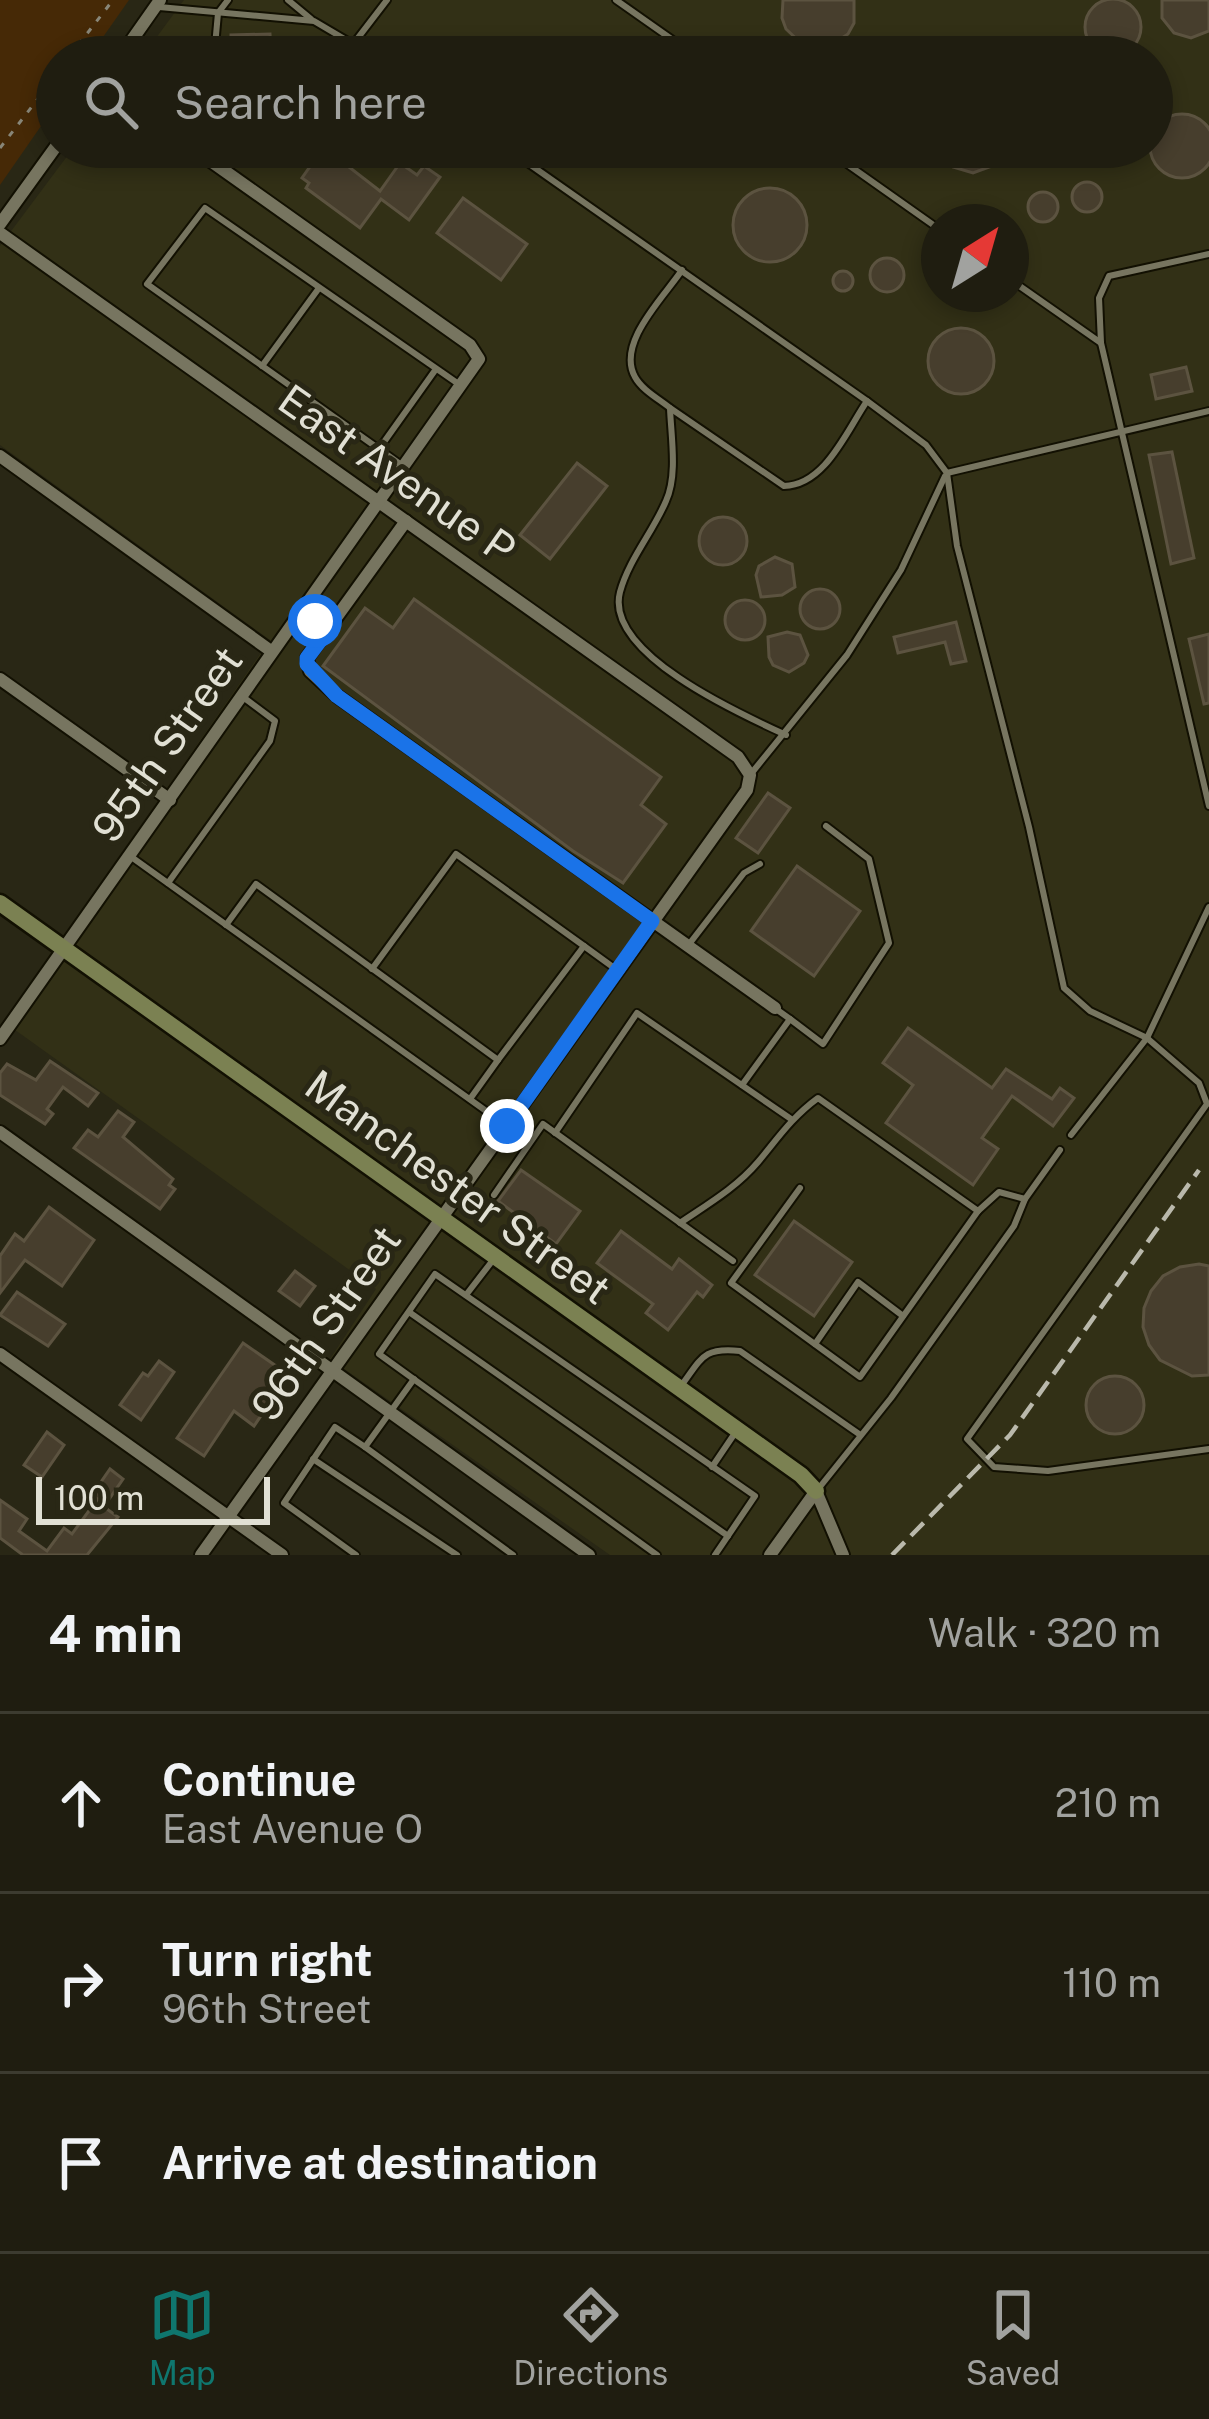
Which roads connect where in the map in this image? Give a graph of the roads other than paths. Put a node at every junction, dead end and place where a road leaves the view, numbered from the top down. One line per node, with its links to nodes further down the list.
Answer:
1 (228, 0): 6 (lane)
2 (288, 0): 7 (lane)
3 (387, 0): 11 (lane)
4 (616, 0): 12 (lane)
5 (158, 3): 6 (lane); 8 (street)
6 (218, 13): 7 (lane); 9 (lane)
7 (314, 21): 10 (lane)
8 (135, 36)
9 (216, 36)
10 (341, 36)
11 (359, 36)
12 (667, 36)
13 (40, 168): 18 (street)
14 (224, 168): 27 (street, 95th Street)
15 (535, 168): 21 (lane)
16 (853, 168): 17 (lane)
17 (921, 216)
18 (0, 224)
19 (0, 233): 36 (street, East Avenue P)
20 (1209, 254): 24 (lane)
21 (682, 270): 28 (lane); 29 (lane)
22 (319, 288): 25 (lane); 25 (lane); 26 (lane)
23 (1029, 293): 24 (lane)
24 (1101, 344): 31 (lane)
25 (262, 366): 32 (lane)
26 (436, 369): 27 (lane); 32 (lane)
27 (463, 387): 34 (street, 95th Street)
28 (867, 400): 29 (lane); 35 (lane)
29 (670, 408): 43 (lane)
30 (1209, 411): 31 (lane)
31 (1119, 432): 35 (lane); 46 (lane)
32 (379, 449): 34 (lane)
33 (0, 457): 40 (street)
34 (406, 468): 36 (street, 95th Street)
35 (947, 472): 43 (lane); 62 (lane)
36 (381, 503): 37 (street, East Avenue P); 38 (street, 95th Street)
37 (406, 520): 39 (street); 44 (street, East Avenue P)
38 (302, 611): 39 (street); 40 (street, 95th Street)
39 (328, 630): 53 (street)
40 (271, 651): 42 (street, 95th Street)
41 (0, 679): 45 (street)
42 (241, 695): 45 (street, 95th Street); 50 (lane)
43 (786, 735): 44 (lane)
44 (750, 775): 53 (street, 96th Street)
45 (170, 800): 48 (street, 95th Street)
46 (1209, 806)
47 (826, 826): 61 (lane)
48 (130, 856): 50 (lane); 57 (street, 95th Street)
49 (760, 864): 56 (lane)
50 (168, 883): 54 (lane)
51 (0, 903): 57 (street, Manchester Street)
52 (1209, 907): 62 (lane)
53 (652, 921): 56 (street); 59 (street, 96th Street)
54 (226, 925): 58 (lane); 66 (lane)
55 (584, 946): 58 (lane); 59 (lane); 64 (lane)
56 (688, 946): 60 (street)
57 (65, 948): 63 (street, 95th Street); 77 (street, Manchester Street)
58 (372, 969): 64 (lane)
59 (617, 970): 68 (street, 96th Street)
60 (775, 1008): 61 (lane)
61 (790, 1019): 65 (lane)
62 (1147, 1038): 71 (lane); 93 (lane)
63 (0, 1039)
64 (498, 1060): 66 (lane)
65 (742, 1085): 67 (lane); 70 (lane)
66 (470, 1099): 68 (lane)
67 (791, 1119): 76 (lane); 78 (lane)
68 (507, 1126): 77 (street, 96th Street)
69 (0, 1132): 86 (street)
70 (555, 1132): 74 (lane); 78 (lane)
71 (1071, 1135)
72 (1060, 1150): 75 (lane)
73 (800, 1188): 84 (lane)
74 (494, 1196)
75 (1025, 1198): 76 (lane); 91 (lane)
76 (978, 1211): 83 (lane)
77 (441, 1219): 79 (street, Manchester Street); 86 (street, 96th Street)
78 (680, 1223): 80 (lane)
79 (495, 1258): 81 (lane); 88 (street, Manchester Street)
80 (733, 1261)
81 (466, 1295): 82 (lane); 95 (lane)
82 (409, 1312): 87 (lane); 98 (lane)
83 (903, 1316): 84 (lane); 84 (lane)
84 (815, 1344)
85 (0, 1354): 97 (street)
86 (333, 1370): 89 (street); 97 (street, 96th Street)
87 (413, 1379): 89 (lane); 105 (lane)
88 (679, 1389): 90 (street, Manchester Street); 91 (lane)
89 (390, 1412): 92 (lane); 104 (street)
90 (737, 1430): 95 (lane); 96 (street, Manchester Street)
91 (859, 1433): 96 (lane)
92 (365, 1448): 94 (lane); 103 (lane)
93 (1209, 1449)
94 (313, 1460): 101 (lane); 102 (lane)
95 (712, 1467): 98 (lane)
96 (816, 1491): 107 (street); 108 (street, Manchester Street)
97 (229, 1516): 99 (street, 96th Street); 100 (street)
98 (728, 1536): 106 (lane)
99 (202, 1555)
100 (282, 1555)
101 (356, 1555)
102 (457, 1555)
103 (513, 1555)
104 (589, 1555)
105 (657, 1555)
106 (715, 1555)
107 (770, 1555)
108 (843, 1555)

